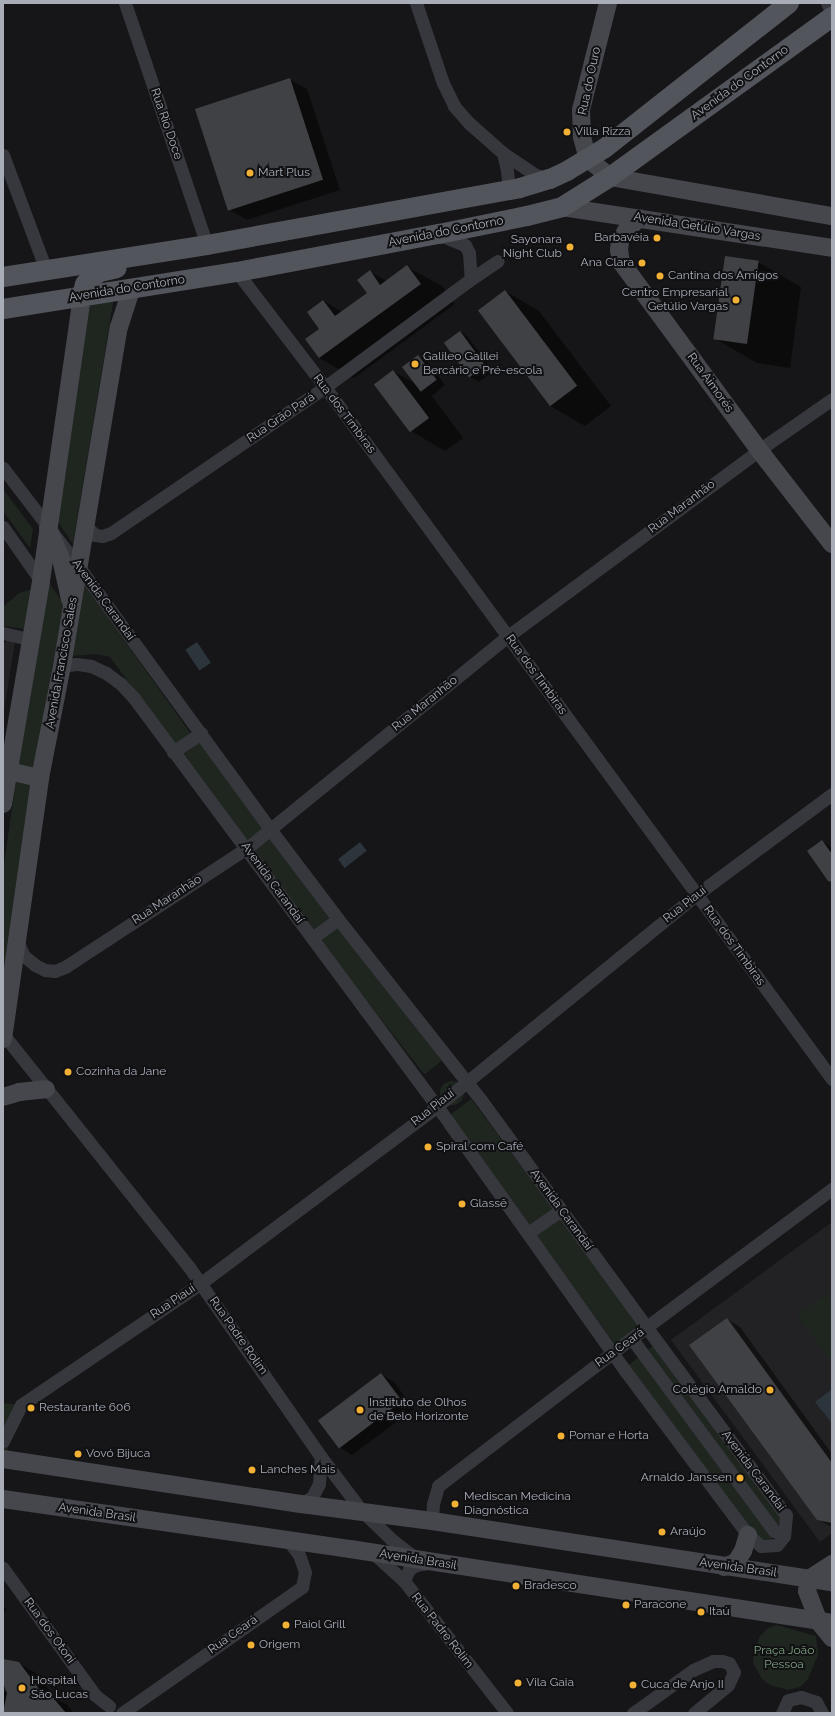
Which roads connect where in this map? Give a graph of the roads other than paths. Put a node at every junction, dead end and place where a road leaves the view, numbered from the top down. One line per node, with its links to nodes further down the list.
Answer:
1 (125, 3): 18 (street, Rua Rio Doce)
2 (416, 3): 8 (street)
3 (608, 3): 10 (main road, Rua do Ouro)
4 (827, 3): 6 (street)
5 (782, 6): 10 (main road)
6 (832, 12)
7 (832, 16): 11 (main road, Avenida do Contorno)
8 (503, 153): 12 (street); 13 (street)
9 (3, 156): 21 (street)
10 (588, 159): 11 (main road); 12 (main road)
11 (610, 177): 14 (main road, Avenida do Contorno); 15 (main road)
12 (550, 179): 13 (main road)
13 (509, 189): 18 (main road)
14 (562, 207): 16 (main road, Avenida Getúlio Vargas); 17 (main road, Avenida do Contorno)
15 (832, 216)
16 (639, 218): 19 (main road, Avenida Getúlio Vargas); 30 (main road, Rua Aimorés)
17 (439, 234): 22 (main road, Avenida do Contorno); 24 (street)
18 (199, 246): 21 (main road); 26 (main road)
19 (832, 248)
20 (498, 262): 24 (street, Rua Grão Pará)
21 (46, 270): 23 (main road)
22 (237, 272): 25 (main road, Avenida do Contorno); 28 (street, Rua dos Timbiras)
23 (3, 278)
24 (471, 279): 28 (street, Rua Grão Pará)
25 (131, 289): 26 (main road, Avenida do Contorno); 32 (main road, Avenida Francisco Sales)
26 (82, 296): 27 (main road, Avenida do Contorno); 33 (main road)
27 (3, 309)
28 (325, 387): 32 (street, Rua Grão Pará); 40 (street, Rua dos Timbiras)
29 (832, 399): 30 (street, Rua Maranhão)
30 (759, 450): 35 (main road, Rua Aimorés); 40 (street, Rua Maranhão)
31 (3, 468): 33 (street, Avenida Carandaí)
32 (85, 525): 36 (main road, Avenida Francisco Sales)
33 (47, 526): 36 (street, Avenida Carandaí); 37 (main road); 38 (main road)
34 (3, 527): 37 (street)
35 (832, 544)
36 (79, 567): 38 (main road, Avenida Francisco Sales); 43 (street, Avenida Carandaí)
37 (41, 581): 41 (main road)
38 (71, 612): 42 (main road, Avenida Francisco Sales)
39 (3, 633): 41 (street)
40 (508, 636): 49 (street, Rua Maranhão); 51 (street, Rua dos Timbiras)
41 (30, 638): 45 (main road)
42 (62, 666): 44 (street, Avenida Carandaí); 46 (main road, Avenida Francisco Sales)
43 (201, 733): 44 (street); 49 (street, Avenida Carandaí)
44 (174, 752): 50 (street, Avenida Carandaí)
45 (9, 771): 46 (main road); 48 (main road)
46 (40, 778): 54 (main road, Avenida Francisco Sales)
47 (832, 794): 51 (street, Rua Piauí)
48 (3, 804)
49 (270, 829): 50 (street, Rua Maranhão); 52 (street, Avenida Carandaí)
50 (246, 848): 53 (street, Avenida Carandaí); 54 (street, Rua Maranhão)
51 (696, 895): 56 (street, Rua dos Timbiras); 57 (street, Rua Piauí)
52 (338, 919): 53 (street); 57 (street, Avenida Carandaí)
53 (312, 938): 60 (street, Avenida Carandaí)
54 (17, 941): 55 (main road, Avenida Francisco Sales)
55 (3, 1036): 58 (street, Rua Padre Rolim)
56 (832, 1079)
57 (467, 1082): 60 (street, Rua Piauí); 62 (street, Avenida Carandaí)
58 (46, 1089): 59 (main road); 64 (street, Rua Padre Rolim)
59 (3, 1097)
60 (436, 1107): 63 (street, Avenida Carandaí); 64 (street, Rua Piauí)
61 (832, 1189): 65 (street, Rua Ceará)
62 (561, 1210): 63 (street); 65 (street, Avenida Carandaí)
63 (528, 1233): 67 (street, Avenida Carandaí)
64 (201, 1283): 68 (street, Rua Piauí); 69 (street, Rua Padre Rolim)
65 (647, 1328): 66 (street, Rua Ceará); 76 (street, Avenida Carandaí)
66 (632, 1339): 67 (street, Rua Ceará); 75 (street)
67 (613, 1352): 74 (street, Rua Ceará); 76 (street, Avenida Carandaí)
68 (4, 1435)
69 (322, 1457): 72 (street); 73 (street, Rua Padre Rolim)
70 (3, 1459): 72 (main road, Avenida Brasil)
71 (4, 1500): 77 (main road, Avenida Brasil)
72 (301, 1504): 73 (main road, Avenida Brasil)
73 (362, 1512): 74 (main road, Avenida Brasil); 79 (street, Rua Padre Rolim)
74 (432, 1521): 81 (main road, Avenida Brasil)
75 (774, 1531)
76 (748, 1535): 81 (main road)
77 (288, 1540): 78 (main road, Avenida Brasil); 89 (street, Rua Ceará)
78 (373, 1553): 79 (main road, Avenida Brasil); 84 (street, Rua Padre Rolim)
79 (424, 1561): 84 (street); 86 (main road, Avenida Brasil)
80 (832, 1564): 83 (main road)
81 (724, 1567): 83 (main road, Avenida Brasil)
82 (3, 1568): 88 (street, Rua dos Otoni)
83 (809, 1579): 85 (main road, Avenida Brasil); 86 (main road)
84 (404, 1581): 90 (street, Rua Padre Rolim)
85 (832, 1582)
86 (825, 1622): 87 (main road)
87 (832, 1638)
88 (103, 1710): 89 (street, Rua dos Otoni)
89 (122, 1713)
90 (507, 1713)
91 (633, 1713): 92 (street)
92 (694, 1713)
93 (782, 1713): 94 (street)
94 (822, 1713)

